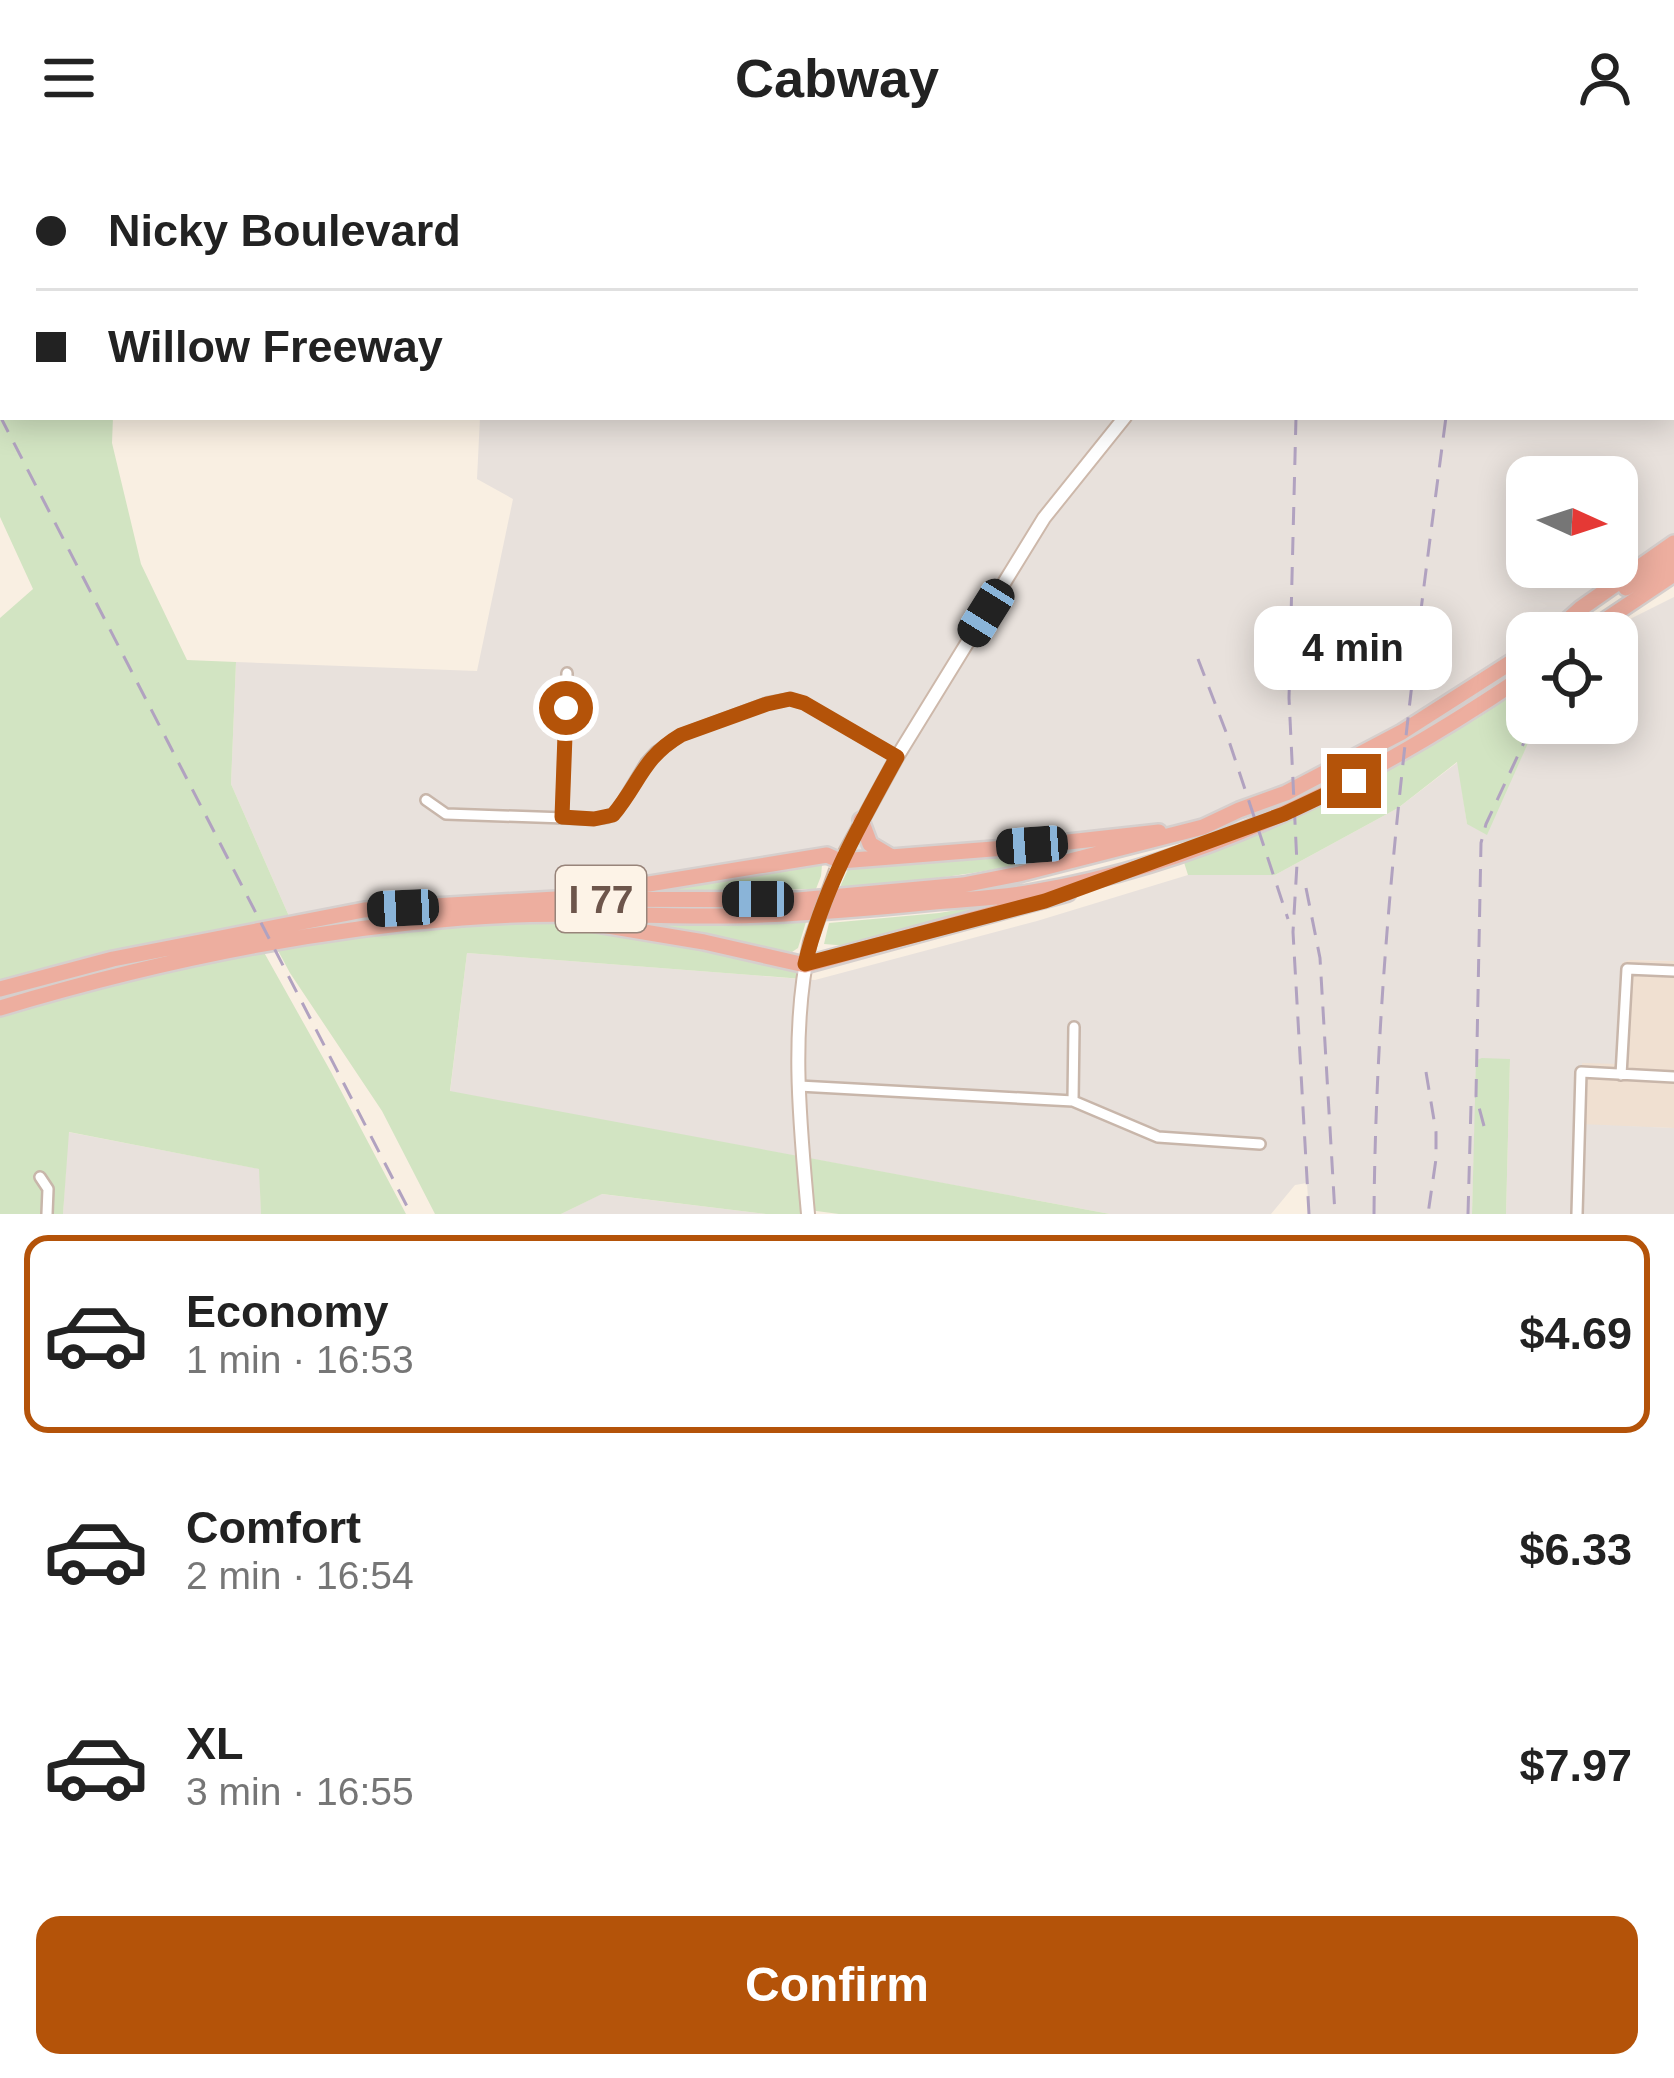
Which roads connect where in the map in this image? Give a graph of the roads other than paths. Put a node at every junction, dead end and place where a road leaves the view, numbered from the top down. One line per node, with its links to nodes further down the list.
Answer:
1 (1123, 420): 11 (street)
2 (1674, 543): 5 (highway)
3 (1674, 558): 6 (highway)
4 (1674, 574): 7 (highway)
5 (1577, 612)
6 (1587, 612)
7 (1617, 612)
8 (1506, 665): 15 (highway, I 77)
9 (567, 674): 13 (street)
10 (1506, 688): 18 (highway, I 77)
11 (897, 757): 13 (street); 14 (street)
12 (426, 800): 13 (street)
13 (562, 817)
14 (861, 820): 16 (highway); 17 (street)
15 (1203, 827): 16 (highway); 19 (highway, I 77)
16 (890, 856): 17 (highway)
17 (838, 865): 19 (highway); 21 (street, bridge)
18 (1137, 868): 20 (highway, I 77); 21 (highway)
19 (556, 899): 23 (highway, I 77)
20 (546, 916): 21 (highway); 24 (highway, I 77)
21 (805, 964): 28 (street)
22 (1674, 971): 26 (street)
23 (0, 989)
24 (0, 1008)
25 (1074, 1027): 29 (street)
26 (1621, 1075): 27 (street); 34 (street)
27 (1674, 1077)
28 (799, 1086): 29 (street); 33 (street)
29 (1073, 1101): 30 (street)
30 (1260, 1144)
31 (40, 1177): 32 (street)
32 (47, 1214)
33 (808, 1214)
34 (1577, 1214)

